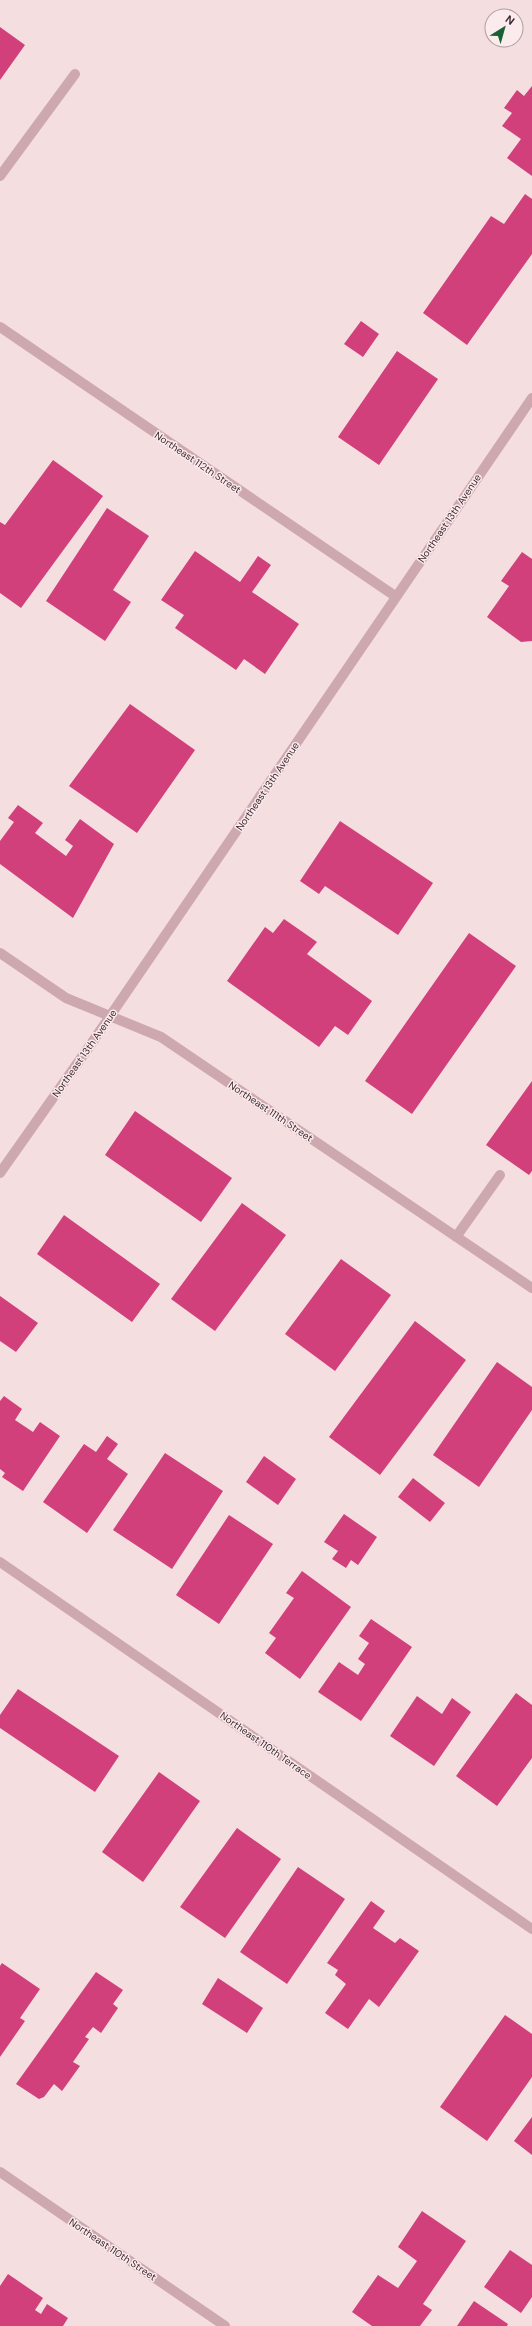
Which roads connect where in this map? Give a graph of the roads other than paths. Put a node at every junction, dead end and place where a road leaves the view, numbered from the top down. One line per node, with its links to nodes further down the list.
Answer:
1 (74, 74): 2 (street)
2 (0, 176)
3 (0, 328): 5 (street, Northeast 112th Street)
4 (532, 398): 5 (street, Northeast 13th Avenue)
5 (395, 596): 7 (street, Northeast 13th Avenue)
6 (0, 953): 7 (street, Northeast 111th Street)
7 (111, 1015): 8 (street, Northeast 13th Avenue); 10 (street, Northeast 111th Street)
8 (0, 1173)
9 (500, 1175): 10 (street)
10 (456, 1237): 11 (street, Northeast 111th Street)
11 (532, 1288)
12 (0, 1562): 13 (street, Northeast 110th Terrace)
13 (532, 1929)
14 (0, 2172): 15 (street, Northeast 110th Street)
15 (226, 2326)

